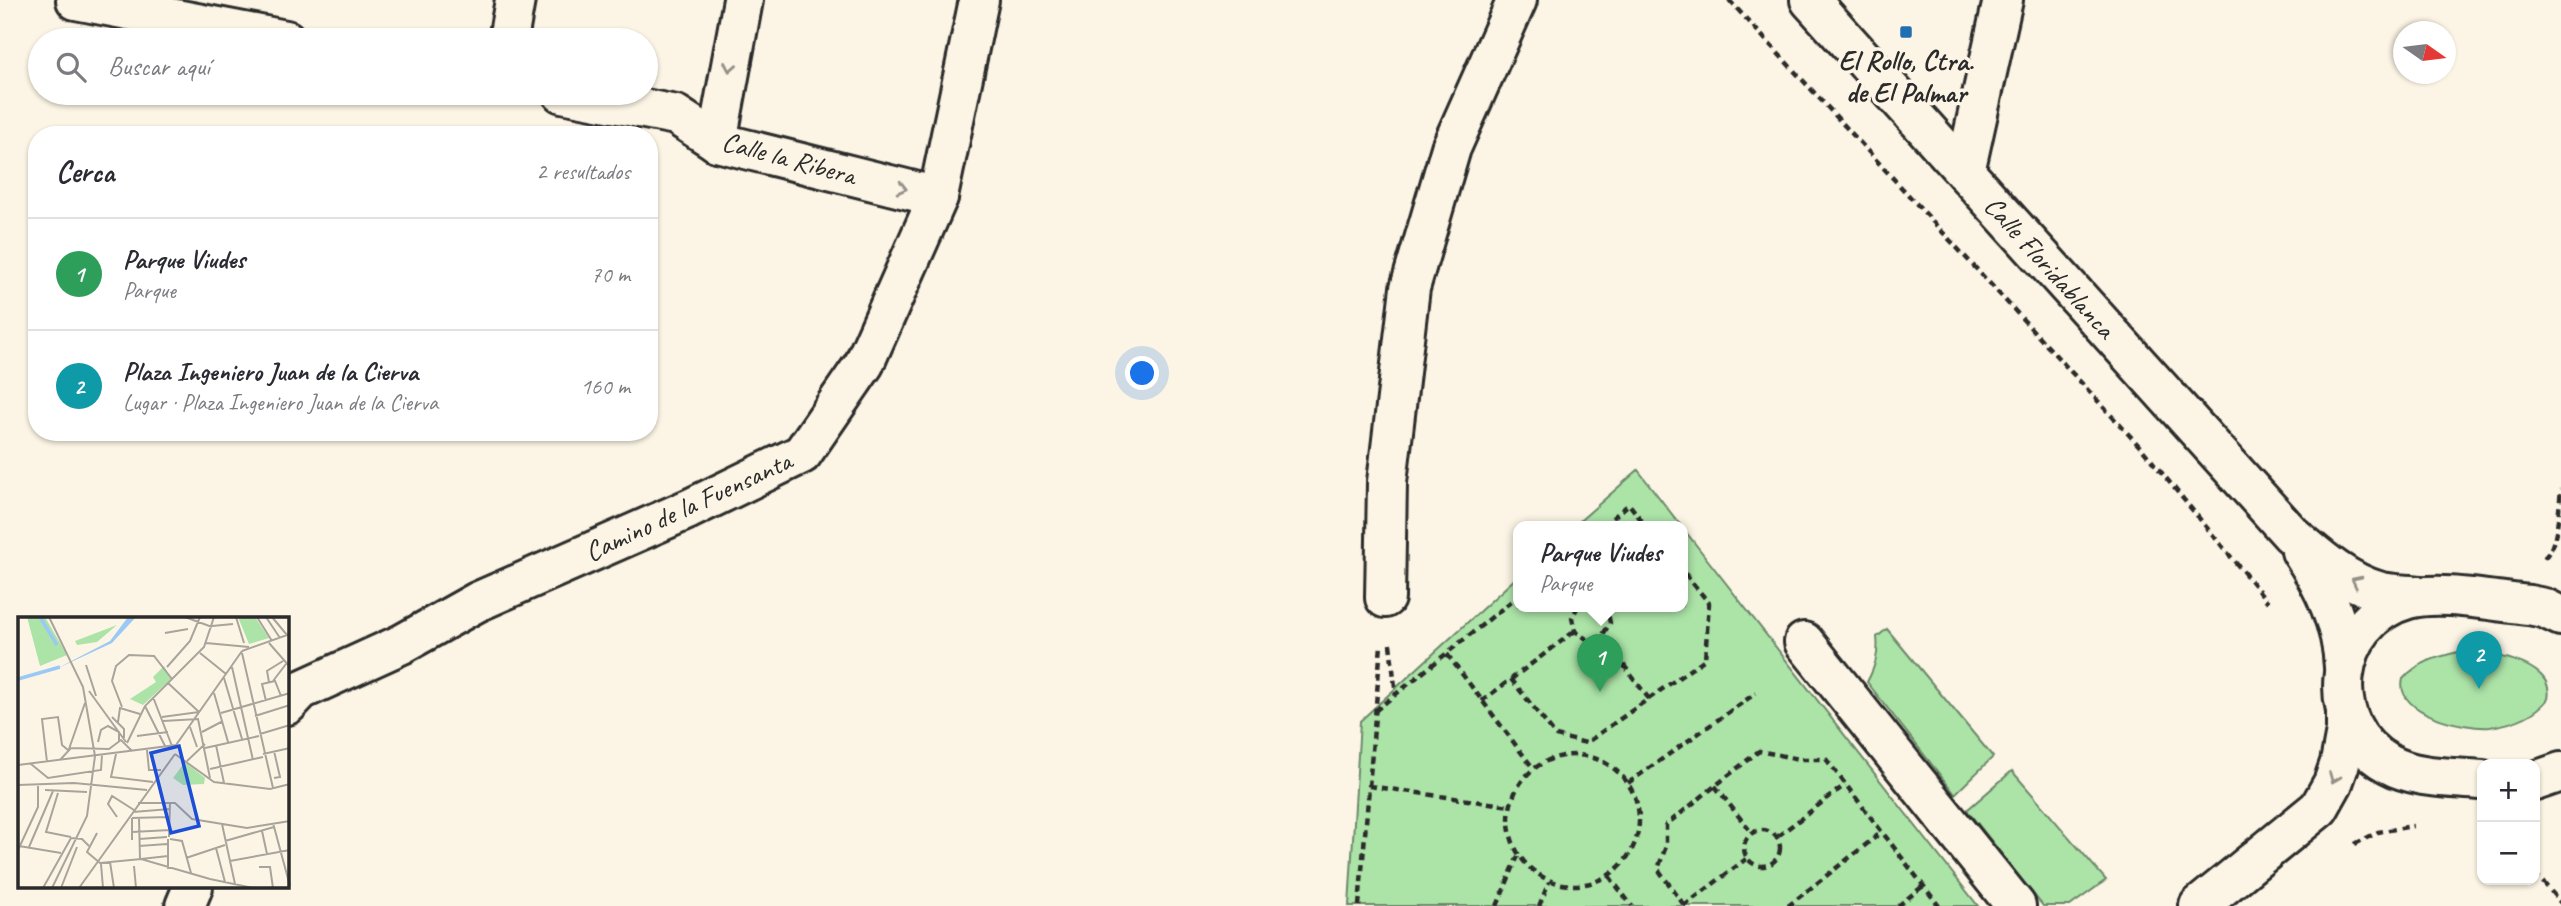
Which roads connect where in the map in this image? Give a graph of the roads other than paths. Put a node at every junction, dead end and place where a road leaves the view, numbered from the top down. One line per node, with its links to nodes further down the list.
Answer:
1 (515, 0): 9 (street)
2 (743, 0): 11 (street, one-way to 11)
3 (979, 0): 13 (street, Camino de la Fuensanta)
4 (1517, 0): 16 (street)
5 (1810, 0): 12 (street, Calle Floridablanca)
6 (2003, 0): 12 (street)
7 (98, 2): 8 (street)
8 (227, 28)
9 (510, 28)
10 (624, 105): 11 (street, Calle la Ribera)
11 (717, 142): 13 (street, Calle la Ribera, one-way to 13)
12 (1965, 173): 14 (street, Calle Floridablanca)
13 (938, 197): 20 (street, Camino de la Fuensanta)
14 (2291, 534): 15 (street, Calle Floridablanca, one-way to 14); 19 (street, Calle Floridablanca)
15 (2422, 596): 17 (street, Calle Floridablanca); 19 (street)
16 (1385, 598)
17 (2555, 608)
18 (1804, 642): 27 (street)
19 (2344, 667): 21 (street)
20 (289, 703)
21 (2346, 712): 24 (street); 28 (street, one-way to 28)
22 (2561, 772): 23 (street)
23 (2540, 779)
24 (2477, 780)
25 (193, 888): 26 (street)
26 (185, 906)
27 (2016, 906)
28 (2199, 906)

